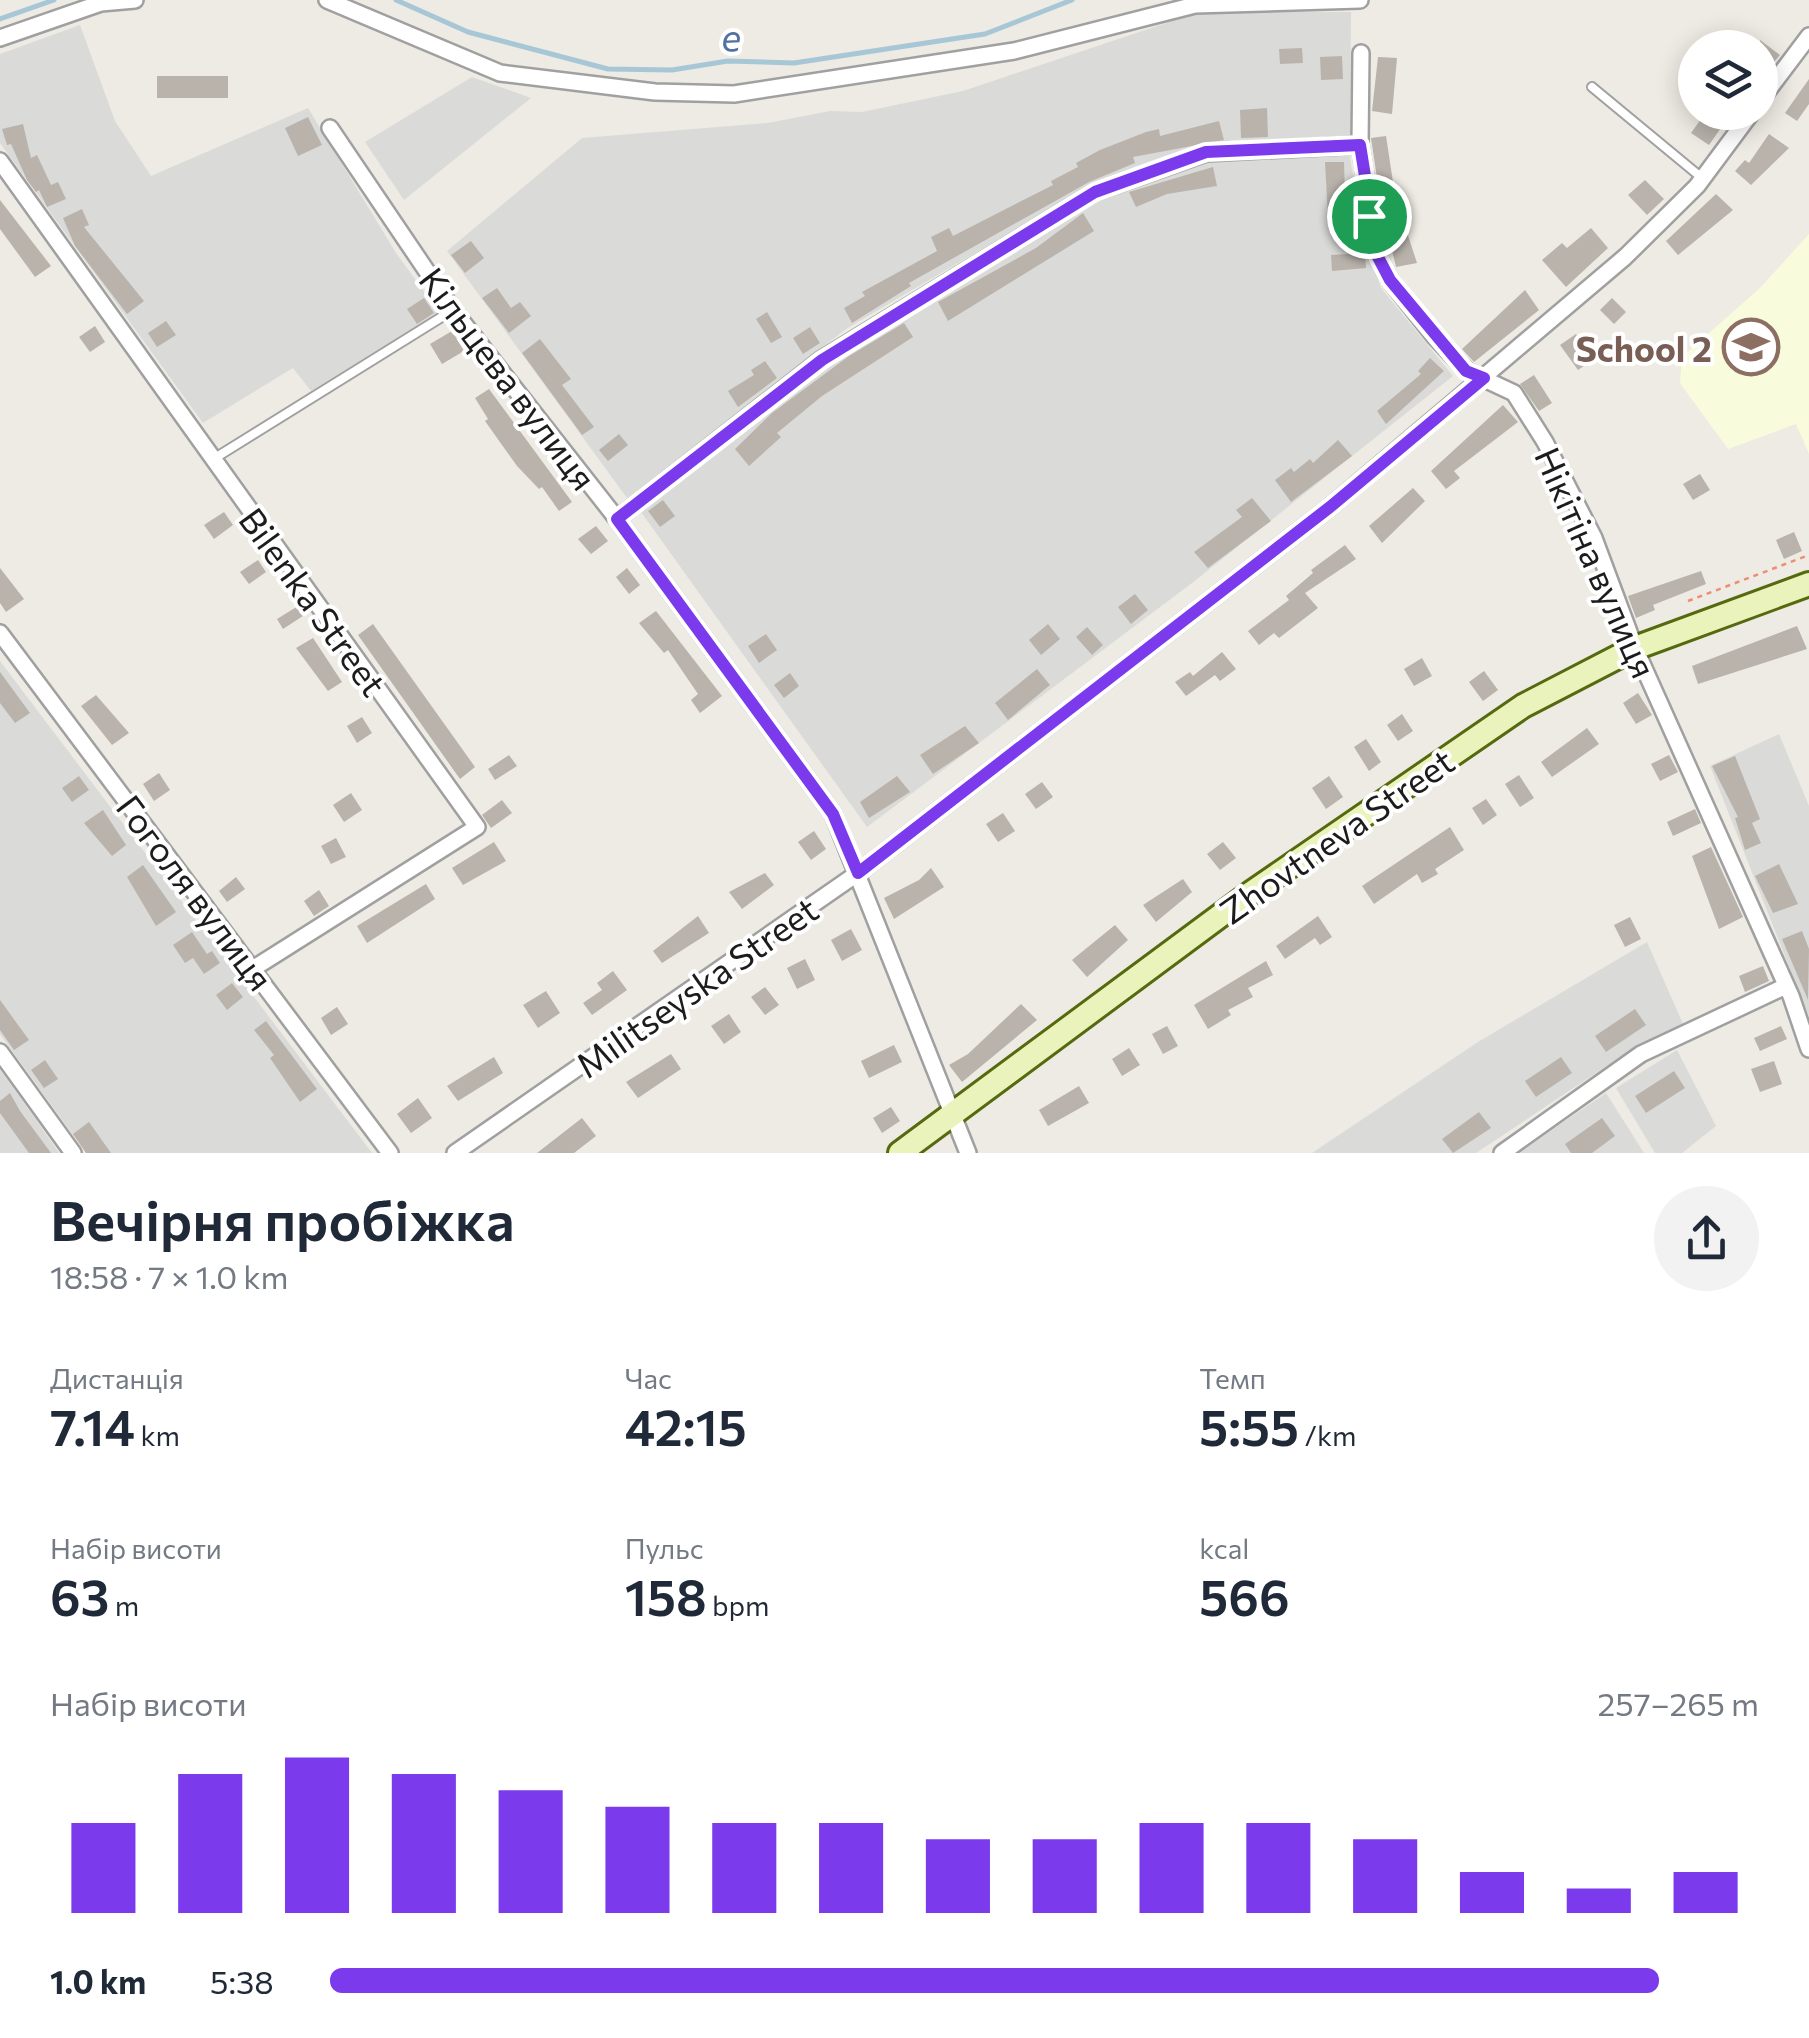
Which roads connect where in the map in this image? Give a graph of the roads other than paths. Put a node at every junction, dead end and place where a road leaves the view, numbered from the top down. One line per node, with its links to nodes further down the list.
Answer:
1 (135, 0): 5 (street)
2 (326, 0): 3 (street)
3 (1360, 0)
4 (1809, 36): 7 (street)
5 (0, 38)
6 (1361, 53): 11 (street, Нікітіна вулиця)
7 (1778, 77)
8 (1592, 86): 13 (lane)
9 (330, 128): 14 (street, Кільцева вулиця)
10 (1738, 130): 13 (street, Militseyska Street)
11 (1360, 145): 15 (street, Нікітіна вулиця); 17 (street)
12 (0, 160): 16 (street, Bilenka Street)
13 (1702, 178): 15 (street, Militseyska Street)
14 (453, 310): 16 (lane); 17 (street, Кільцева вулиця)
15 (1484, 378): 20 (street, Нікітіна вулиця); 21 (street, Militseyska Street)
16 (212, 460): 22 (street, Bilenka Street)
17 (617, 519): 21 (street, Кільцева вулиця)
18 (1809, 584): 20 (main road, Zhovtneva Street)
19 (0, 632): 22 (street, Гоголя вулиця)
20 (1635, 648): 23 (street, Нікітіна вулиця); 26 (main road, Zhovtneva Street)
21 (858, 873): 26 (street, Кільцева вулиця); 29 (street, Militseyska Street)
22 (254, 968): 28 (street, Гоголя вулиця)
23 (1786, 986): 24 (street, Нікітіна вулиця); 32 (street)
24 (1809, 1049)
25 (0, 1052): 27 (street)
26 (953, 1117): 30 (main road, Zhovtneva Street); 31 (street, Кільцева вулиця)
27 (73, 1153)
28 (390, 1153)
29 (455, 1153)
30 (900, 1153)
31 (968, 1153)
32 (1502, 1153)

